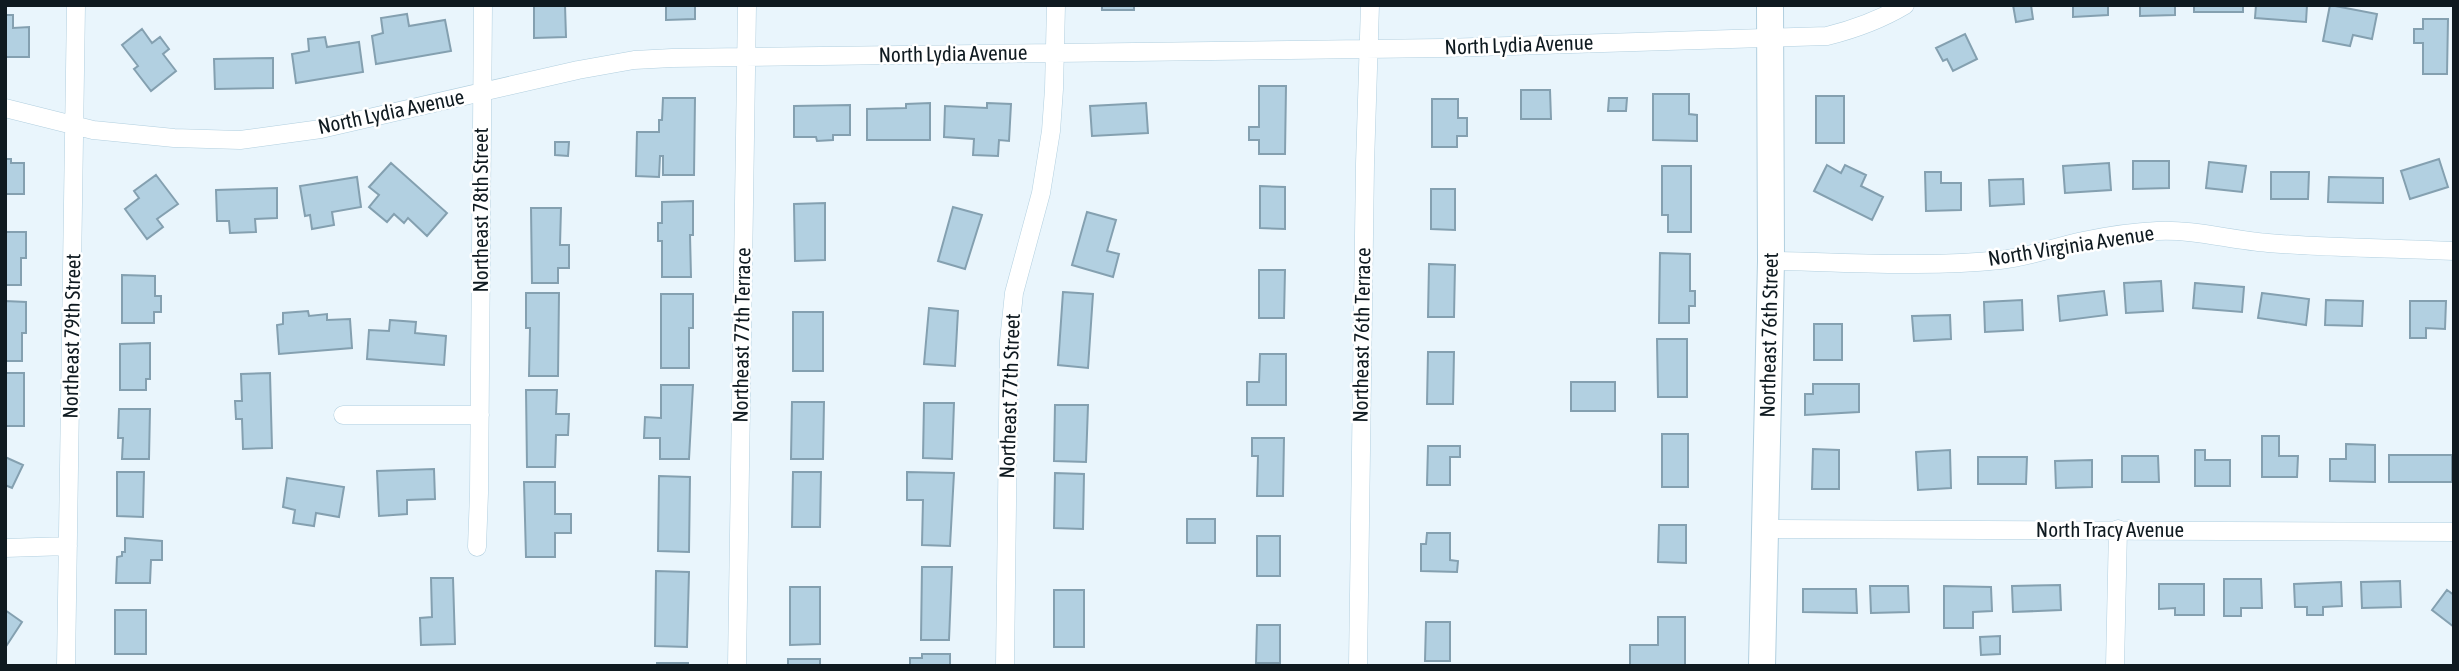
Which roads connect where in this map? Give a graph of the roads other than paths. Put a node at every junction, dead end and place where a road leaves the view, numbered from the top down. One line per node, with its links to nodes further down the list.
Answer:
1 (76, 5): 14 (street, Northeast 79th Street)
2 (483, 5): 12 (street, Northeast 78th Street)
3 (747, 5): 11 (street, Northeast 77th Terrace)
4 (1056, 5): 10 (street, Northeast 77th Street)
5 (1370, 5): 9 (street, Northeast 76th Terrace)
6 (1770, 5): 8 (street, Northeast 76th Street)
7 (1905, 5): 8 (street, North Lydia Avenue)
8 (1770, 38): 9 (street, North Lydia Avenue); 16 (street, Northeast 76th Street)
9 (1369, 49): 10 (street, North Lydia Avenue); 28 (street, Northeast 76th Terrace)
10 (1055, 53): 11 (street, North Lydia Avenue); 27 (street, Northeast 77th Street)
11 (746, 57): 12 (street, North Lydia Avenue); 26 (street, Northeast 77th Terrace)
12 (483, 92): 14 (street, North Lydia Avenue); 18 (street, Northeast 78th Street)
13 (5, 108): 14 (street, North Lydia Avenue)
14 (74, 126): 22 (street, Northeast 79th Street)
15 (2454, 251): 16 (street, North Virginia Avenue)
16 (1771, 261): 19 (street, Northeast 76th Street)
17 (343, 415): 18 (street)
18 (480, 415): 23 (street, Northeast 78th Street)
19 (1765, 528): 20 (street, North Tracy Avenue); 29 (street, Northeast 76th Street)
20 (2118, 529): 21 (street, North Tracy Avenue); 30 (street)
21 (2454, 532)
22 (68, 546): 24 (street); 25 (street, Northeast 79th Street)
23 (477, 547)
24 (5, 548)
25 (66, 666)
26 (737, 666)
27 (1005, 666)
28 (1357, 666)
29 (1762, 666)
30 (2115, 666)

